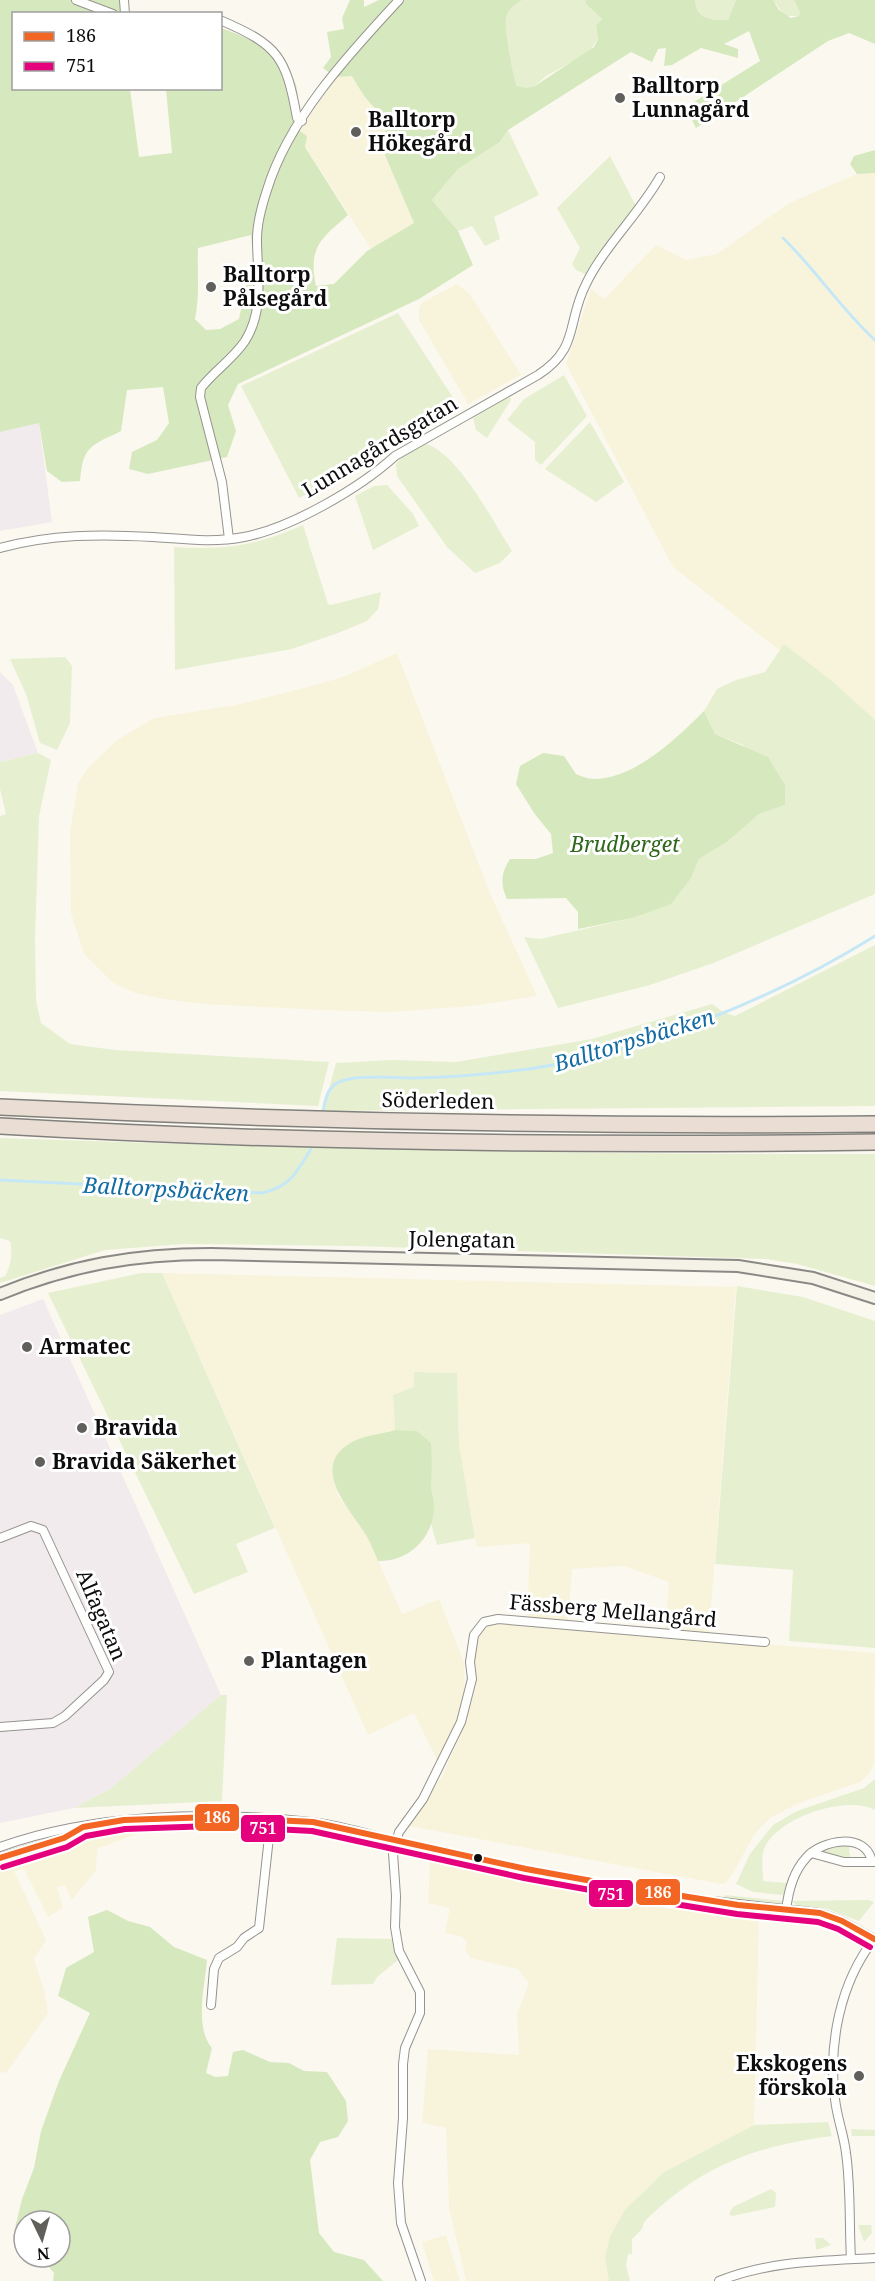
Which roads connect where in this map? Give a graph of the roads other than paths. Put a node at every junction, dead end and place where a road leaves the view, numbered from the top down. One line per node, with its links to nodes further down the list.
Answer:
1 (76, 0): 3 (street)
2 (399, 0): 5 (street)
3 (108, 12)
4 (222, 21): 5 (street)
5 (302, 121): 7 (street)
6 (660, 177): 7 (street, Lunnagårdsgatan)
7 (229, 539): 8 (street, Lunnagårdsgatan)
8 (0, 548)
9 (0, 1107): 10 (highway, Söderleden)
10 (875, 1124)
11 (0, 1126): 12 (highway, Söderleden)
12 (875, 1142)
13 (46, 1276): 14 (street, Jolengatan); 15 (street, Jolengatan); 16 (street, Jolengatan)
14 (0, 1289)
15 (0, 1294)
16 (875, 1298)
17 (0, 1538): 19 (street, Alfagatan)
18 (765, 1642): 22 (street, Fässberg Mellangård)
19 (0, 1727)
20 (271, 1819): 21 (street); 22 (street); 30 (street)
21 (83, 1827): 23 (street); 25 (street)
22 (395, 1841): 33 (street)
23 (0, 1846)
24 (812, 1853): 26 (street); 26 (street); 28 (street)
25 (0, 1858)
26 (874, 1862)
27 (713, 1901): 28 (street)
28 (786, 1911): 29 (street)
29 (874, 1939): 32 (street)
30 (211, 2005)
31 (875, 2258): 32 (street)
32 (851, 2259): 34 (street)
33 (421, 2281)
34 (719, 2281)

